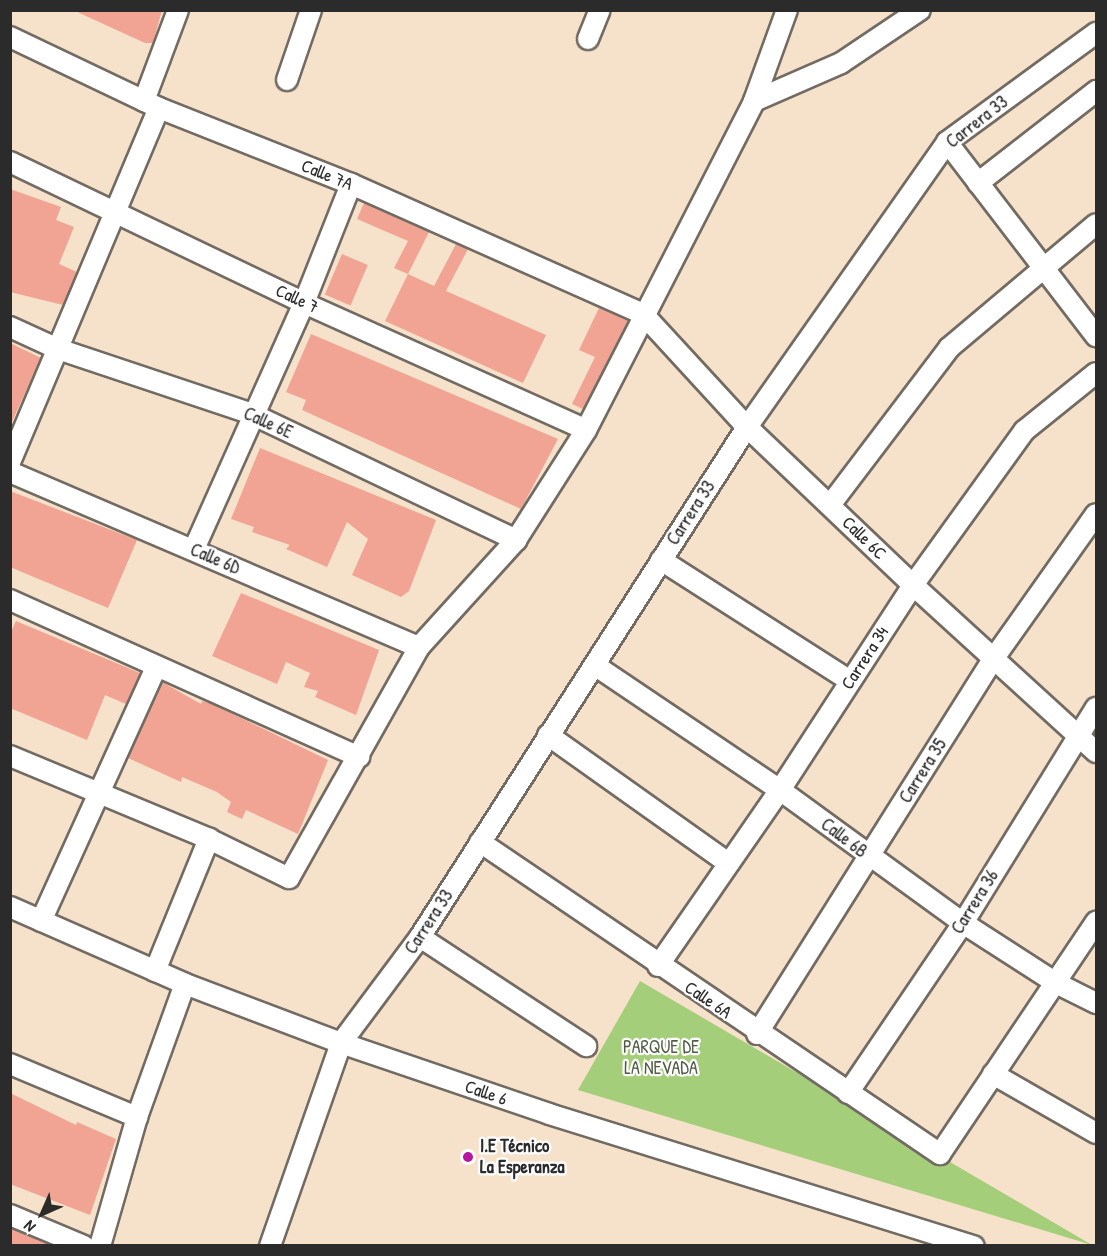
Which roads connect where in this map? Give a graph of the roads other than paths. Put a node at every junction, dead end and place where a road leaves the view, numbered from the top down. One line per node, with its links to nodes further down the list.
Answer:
1 (178, 10): 12 (street)
2 (311, 10): 9 (street)
3 (600, 10): 8 (street)
4 (787, 10): 11 (street)
5 (920, 10): 11 (street)
6 (1096, 33): 13 (street, Carrera 33)
7 (10, 37): 12 (street, Calle 7A)
8 (588, 39)
9 (287, 80)
10 (1096, 91): 15 (street)
11 (754, 101): 21 (street)
12 (152, 105): 16 (street, Calle 7A); 17 (street)
13 (947, 142): 15 (street); 27 (street, Carrera 33)
14 (10, 162): 17 (street, Calle 7)
15 (978, 183): 19 (street)
16 (351, 184): 20 (street); 21 (street, Calle 7A)
17 (118, 212): 20 (street, Calle 7); 24 (street)
18 (1096, 224): 19 (street)
19 (1042, 266): 23 (street); 31 (street)
20 (303, 303): 26 (street); 28 (street, Calle 7)
21 (643, 314): 27 (street, Calle 6C); 28 (street)
22 (10, 327): 24 (street, Calle 6E)
23 (1096, 336)
24 (58, 349): 26 (street, Calle 6E); 29 (street)
25 (1096, 373): 36 (street, Carrera 34)
26 (252, 414): 33 (street, Calle 6E); 34 (street)
27 (747, 427): 31 (street, Calle 6C); 35 (street, Carrera 33)
28 (586, 430): 33 (street)
29 (10, 462)
30 (10, 472): 34 (street, Calle 6D)
31 (830, 505): 36 (street, Calle 6C)
32 (1096, 514): 39 (street, Carrera 35)
33 (516, 540): 38 (street)
34 (194, 549): 38 (street, Calle 6D)
35 (661, 560): 40 (street, Carrera 33); 42 (street)
36 (913, 585): 39 (street, Calle 6C); 42 (street, Carrera 34)
37 (10, 600): 41 (street)
38 (418, 647): 48 (street)
39 (994, 658): 45 (street, Calle 6C); 53 (street, Carrera 35)
40 (596, 666): 44 (street, Carrera 33); 49 (street, Calle 6B)
41 (156, 667): 48 (street); 50 (street)
42 (850, 681): 49 (street, Carrera 34)
43 (1096, 708): 45 (street, Carrera 36)
44 (548, 735): 52 (street, Carrera 33); 54 (street)
45 (1078, 735): 46 (street, Calle 6C); 58 (street, Carrera 36)
46 (1096, 752)
47 (10, 756): 50 (street)
48 (360, 757): 51 (street)
49 (780, 790): 53 (street, Calle 6B); 54 (street, Carrera 34)
50 (99, 795): 51 (street); 56 (street)
51 (209, 839): 61 (street)
52 (480, 842): 59 (street, Carrera 33); 60 (street, Calle 6A)
53 (869, 856): 58 (street, Calle 6B); 65 (street, Carrera 35)
54 (728, 863): 60 (street, Carrera 34)
55 (10, 907): 56 (street, Calle 6)
56 (41, 921): 61 (street, Calle 6)
57 (1096, 922): 62 (street)
58 (963, 923): 62 (street, Calle 6B); 70 (street, Carrera 36)
59 (420, 938): 66 (street, Carrera 33); 67 (street)
60 (658, 966): 65 (street, Calle 6A)
61 (155, 971): 63 (street, Calle 6)
62 (1056, 983): 64 (street, Calle 6B); 69 (street)
63 (185, 984): 66 (street, Calle 6); 71 (street)
64 (1096, 1003)
65 (757, 1034): 70 (street, Calle 6A)
66 (341, 1043): 76 (street, Carrera 33); 77 (street, Calle 6)
67 (586, 1046)
68 (10, 1064): 71 (street)
69 (993, 1074): 70 (street, Calle 6A); 72 (street)
70 (848, 1093)
71 (137, 1116): 75 (street)
72 (1096, 1133)
73 (10, 1215): 74 (street)
74 (84, 1245)
75 (100, 1245)
76 (270, 1245)
77 (974, 1245)

